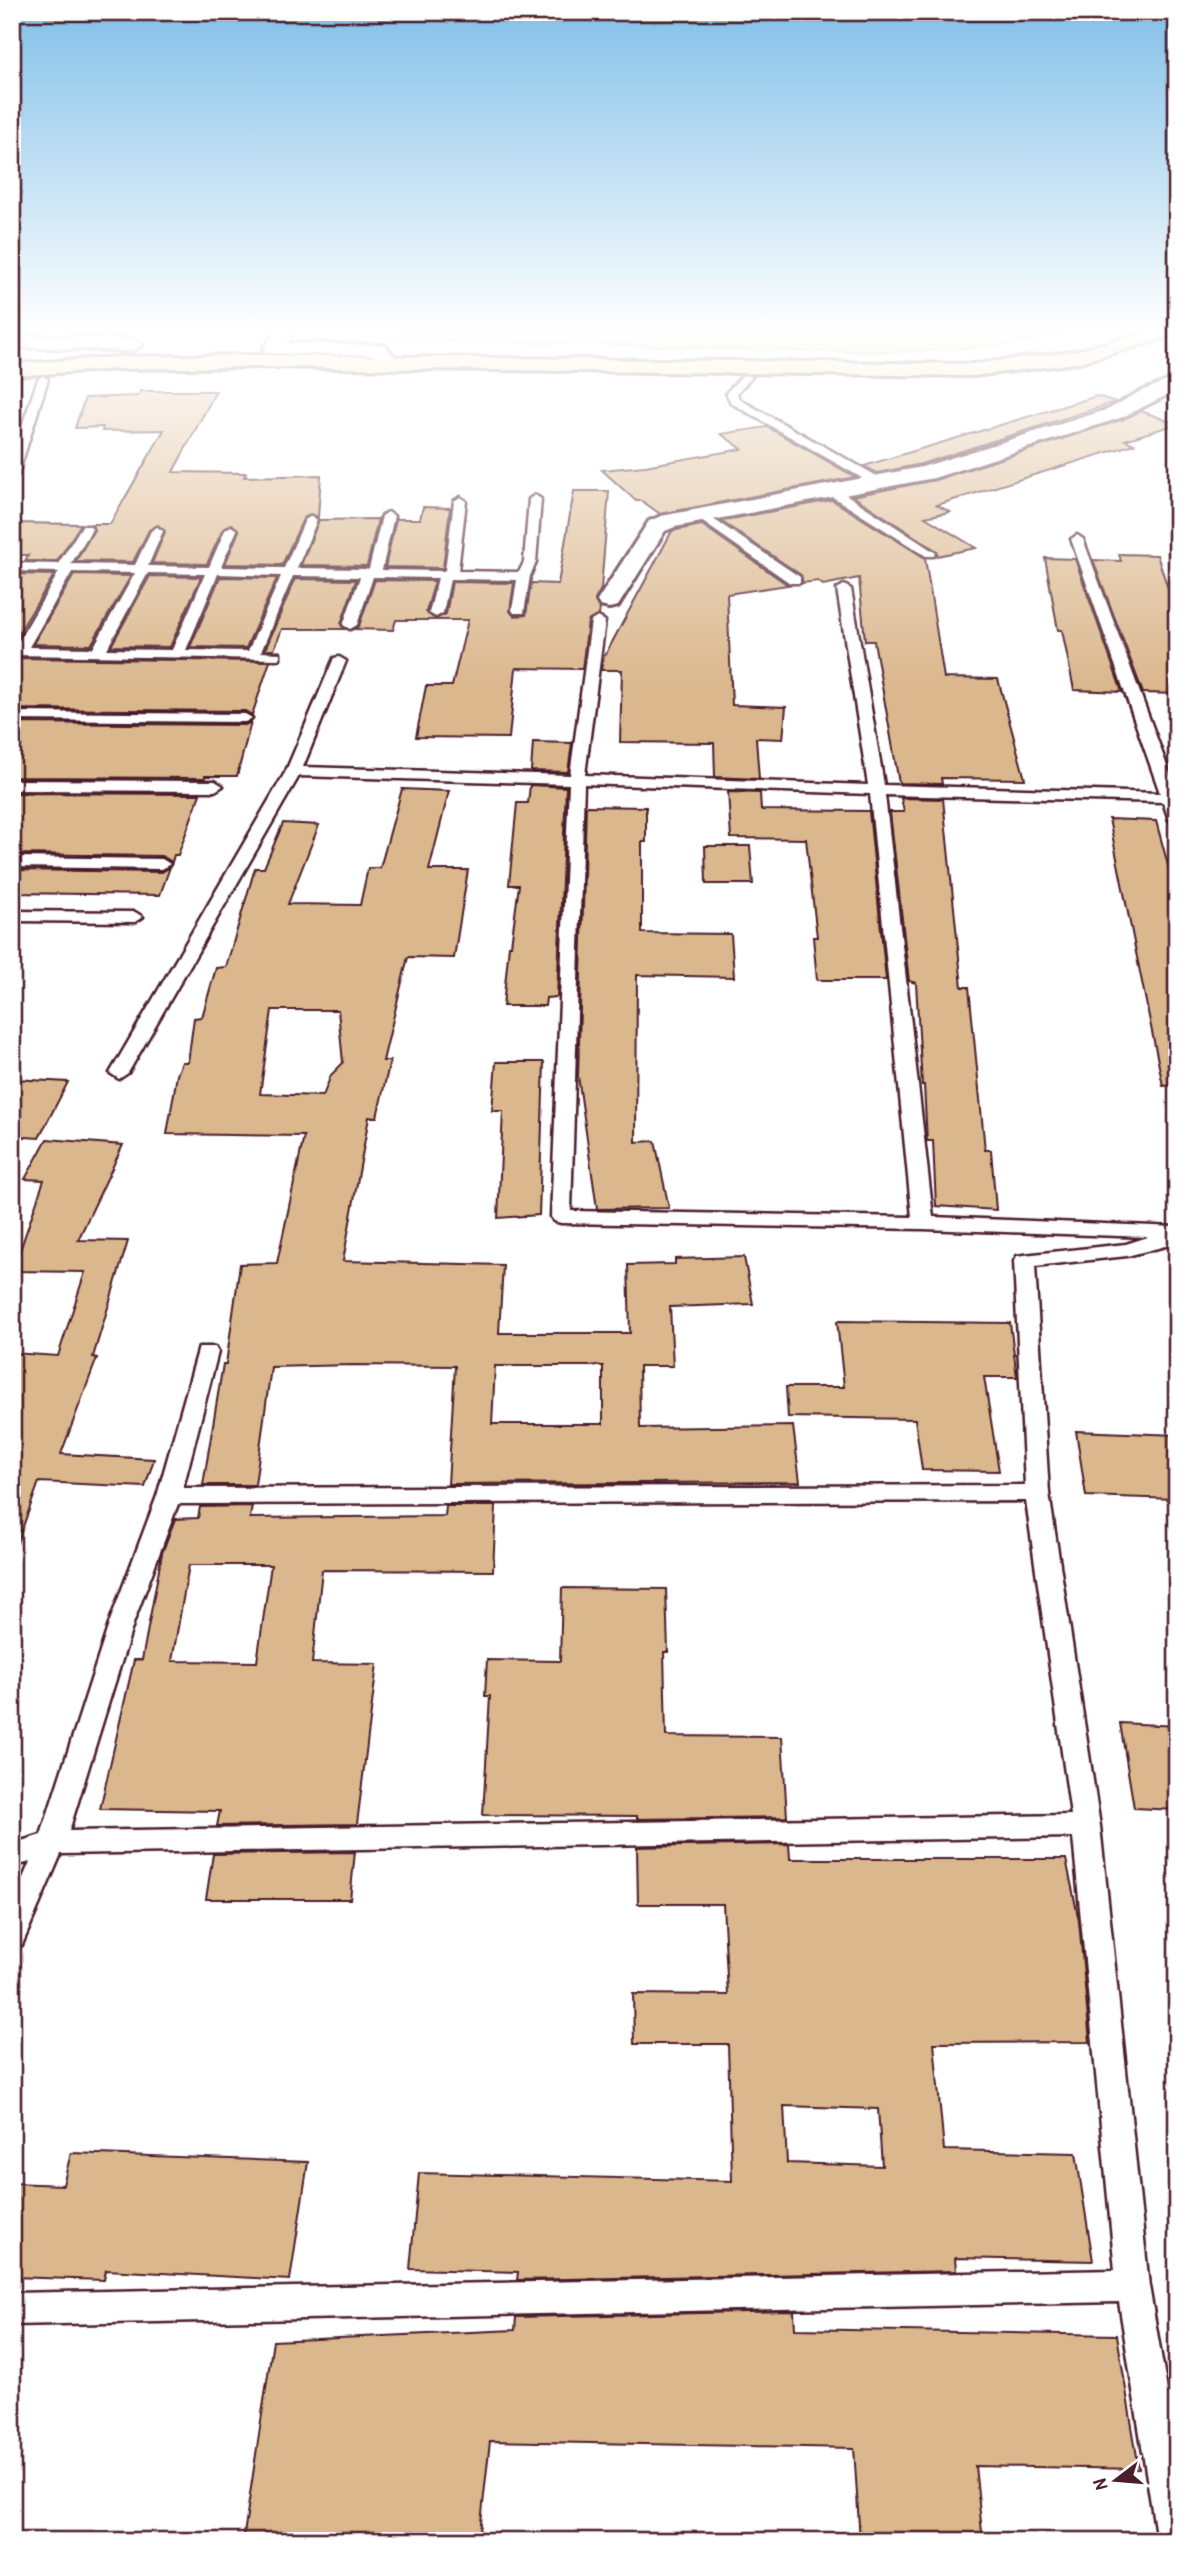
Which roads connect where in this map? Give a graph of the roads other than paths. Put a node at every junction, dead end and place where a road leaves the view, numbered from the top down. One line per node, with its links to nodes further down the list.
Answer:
1 (21, 448): 4 (lane)
2 (818, 448): 5 (lane)
3 (1006, 448): 5 (street)
4 (12, 475)
5 (880, 483): 6 (street)
6 (832, 491): 9 (street); 16 (lane)
7 (535, 499): 24 (lane)
8 (460, 501): 23 (lane)
9 (701, 515): 25 (lane); 27 (street)
10 (388, 516): 22 (lane)
11 (311, 520): 21 (lane)
12 (86, 529): 18 (lane)
13 (231, 530): 20 (lane)
14 (157, 531): 19 (lane)
15 (1077, 539): 45 (lane)
16 (930, 553)
17 (12, 567): 18 (lane)
18 (65, 568): 19 (lane); 32 (lane)
19 (142, 569): 20 (lane); 33 (lane)
20 (215, 570): 21 (lane); 34 (lane)
21 (290, 572): 22 (lane); 35 (lane)
22 (371, 573): 23 (lane); 31 (lane)
23 (448, 574): 24 (lane); 29 (lane)
24 (524, 576): 28 (lane)
25 (795, 580)
26 (844, 589): 44 (lane)
27 (609, 601)
28 (519, 610)
29 (436, 613)
30 (598, 621): 41 (lane)
31 (350, 625)
32 (16, 651): 33 (lane)
33 (98, 652): 34 (lane)
34 (177, 654): 35 (lane)
35 (253, 655): 36 (lane)
36 (275, 656)
37 (339, 661): 40 (lane)
38 (12, 716): 39 (lane)
39 (245, 718)
40 (294, 771): 41 (lane); 51 (lane)
41 (577, 778): 44 (lane); 52 (lane)
42 (12, 785): 43 (lane)
43 (215, 786)
44 (877, 791): 45 (lane); 52 (lane)
45 (1174, 798): 46 (lane)
46 (1177, 820)
47 (12, 863): 48 (lane)
48 (162, 864)
49 (12, 916): 50 (lane)
50 (135, 917)
51 (119, 1073)
52 (923, 1223): 53 (lane)
53 (1177, 1234): 55 (lane)
54 (207, 1352): 56 (lane)
55 (1037, 1493): 56 (lane); 57 (lane)
56 (169, 1496): 58 (lane)
57 (1086, 1826): 58 (lane); 61 (lane)
58 (52, 1843): 59 (lane); 60 (lane)
59 (12, 1856)
60 (12, 1936)
61 (1133, 2286): 62 (lane); 63 (lane)
62 (12, 2309)
63 (1175, 2541)

